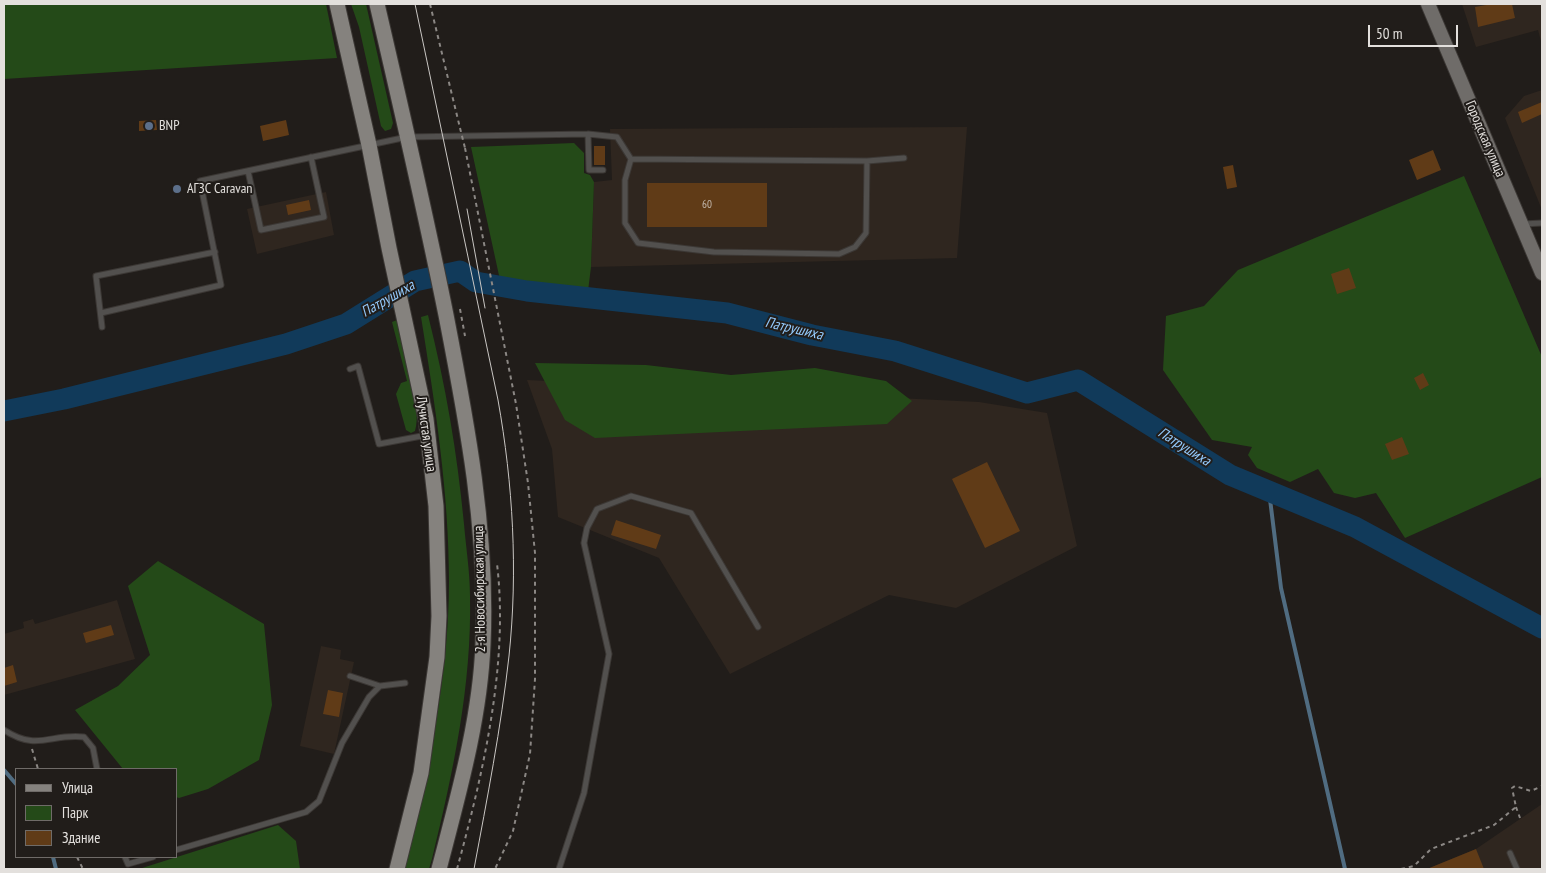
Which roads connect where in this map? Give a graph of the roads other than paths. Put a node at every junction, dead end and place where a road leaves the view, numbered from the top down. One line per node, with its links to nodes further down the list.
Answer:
1 (337, 4): 6 (main road, Лучистая улица)
2 (377, 4): 5 (main road)
3 (1431, 5): 14 (street, Городская улица)
4 (588, 134): 5 (lane); 9 (lane); 11 (lane)
5 (406, 137): 6 (lane); 32 (main road, 2-я Новосибирская улица)
6 (369, 145): 7 (lane); 20 (main road, Лучистая улица)
7 (311, 157): 12 (lane); 12 (lane)
8 (904, 158): 10 (lane)
9 (631, 159): 10 (lane); 10 (lane)
10 (867, 161)
11 (603, 170)
12 (248, 171): 15 (lane)
13 (1542, 223): 14 (lane)
14 (1520, 224): 16 (street, Городская улица)
15 (215, 252): 17 (lane); 17 (lane)
16 (1542, 273)
17 (101, 313): 18 (lane)
18 (102, 327)
19 (350, 369): 20 (lane)
20 (428, 435): 31 (main road, Лучистая улица)
21 (758, 627): 33 (lane)
22 (350, 676): 24 (lane)
23 (405, 683): 24 (lane)
24 (380, 686): 27 (lane)
25 (4, 730): 26 (lane)
26 (97, 768)
27 (178, 849)
28 (1510, 853): 34 (lane)
29 (125, 858): 30 (lane)
30 (149, 858)
31 (397, 869)
32 (439, 869)
33 (559, 869)
34 (1517, 869)

